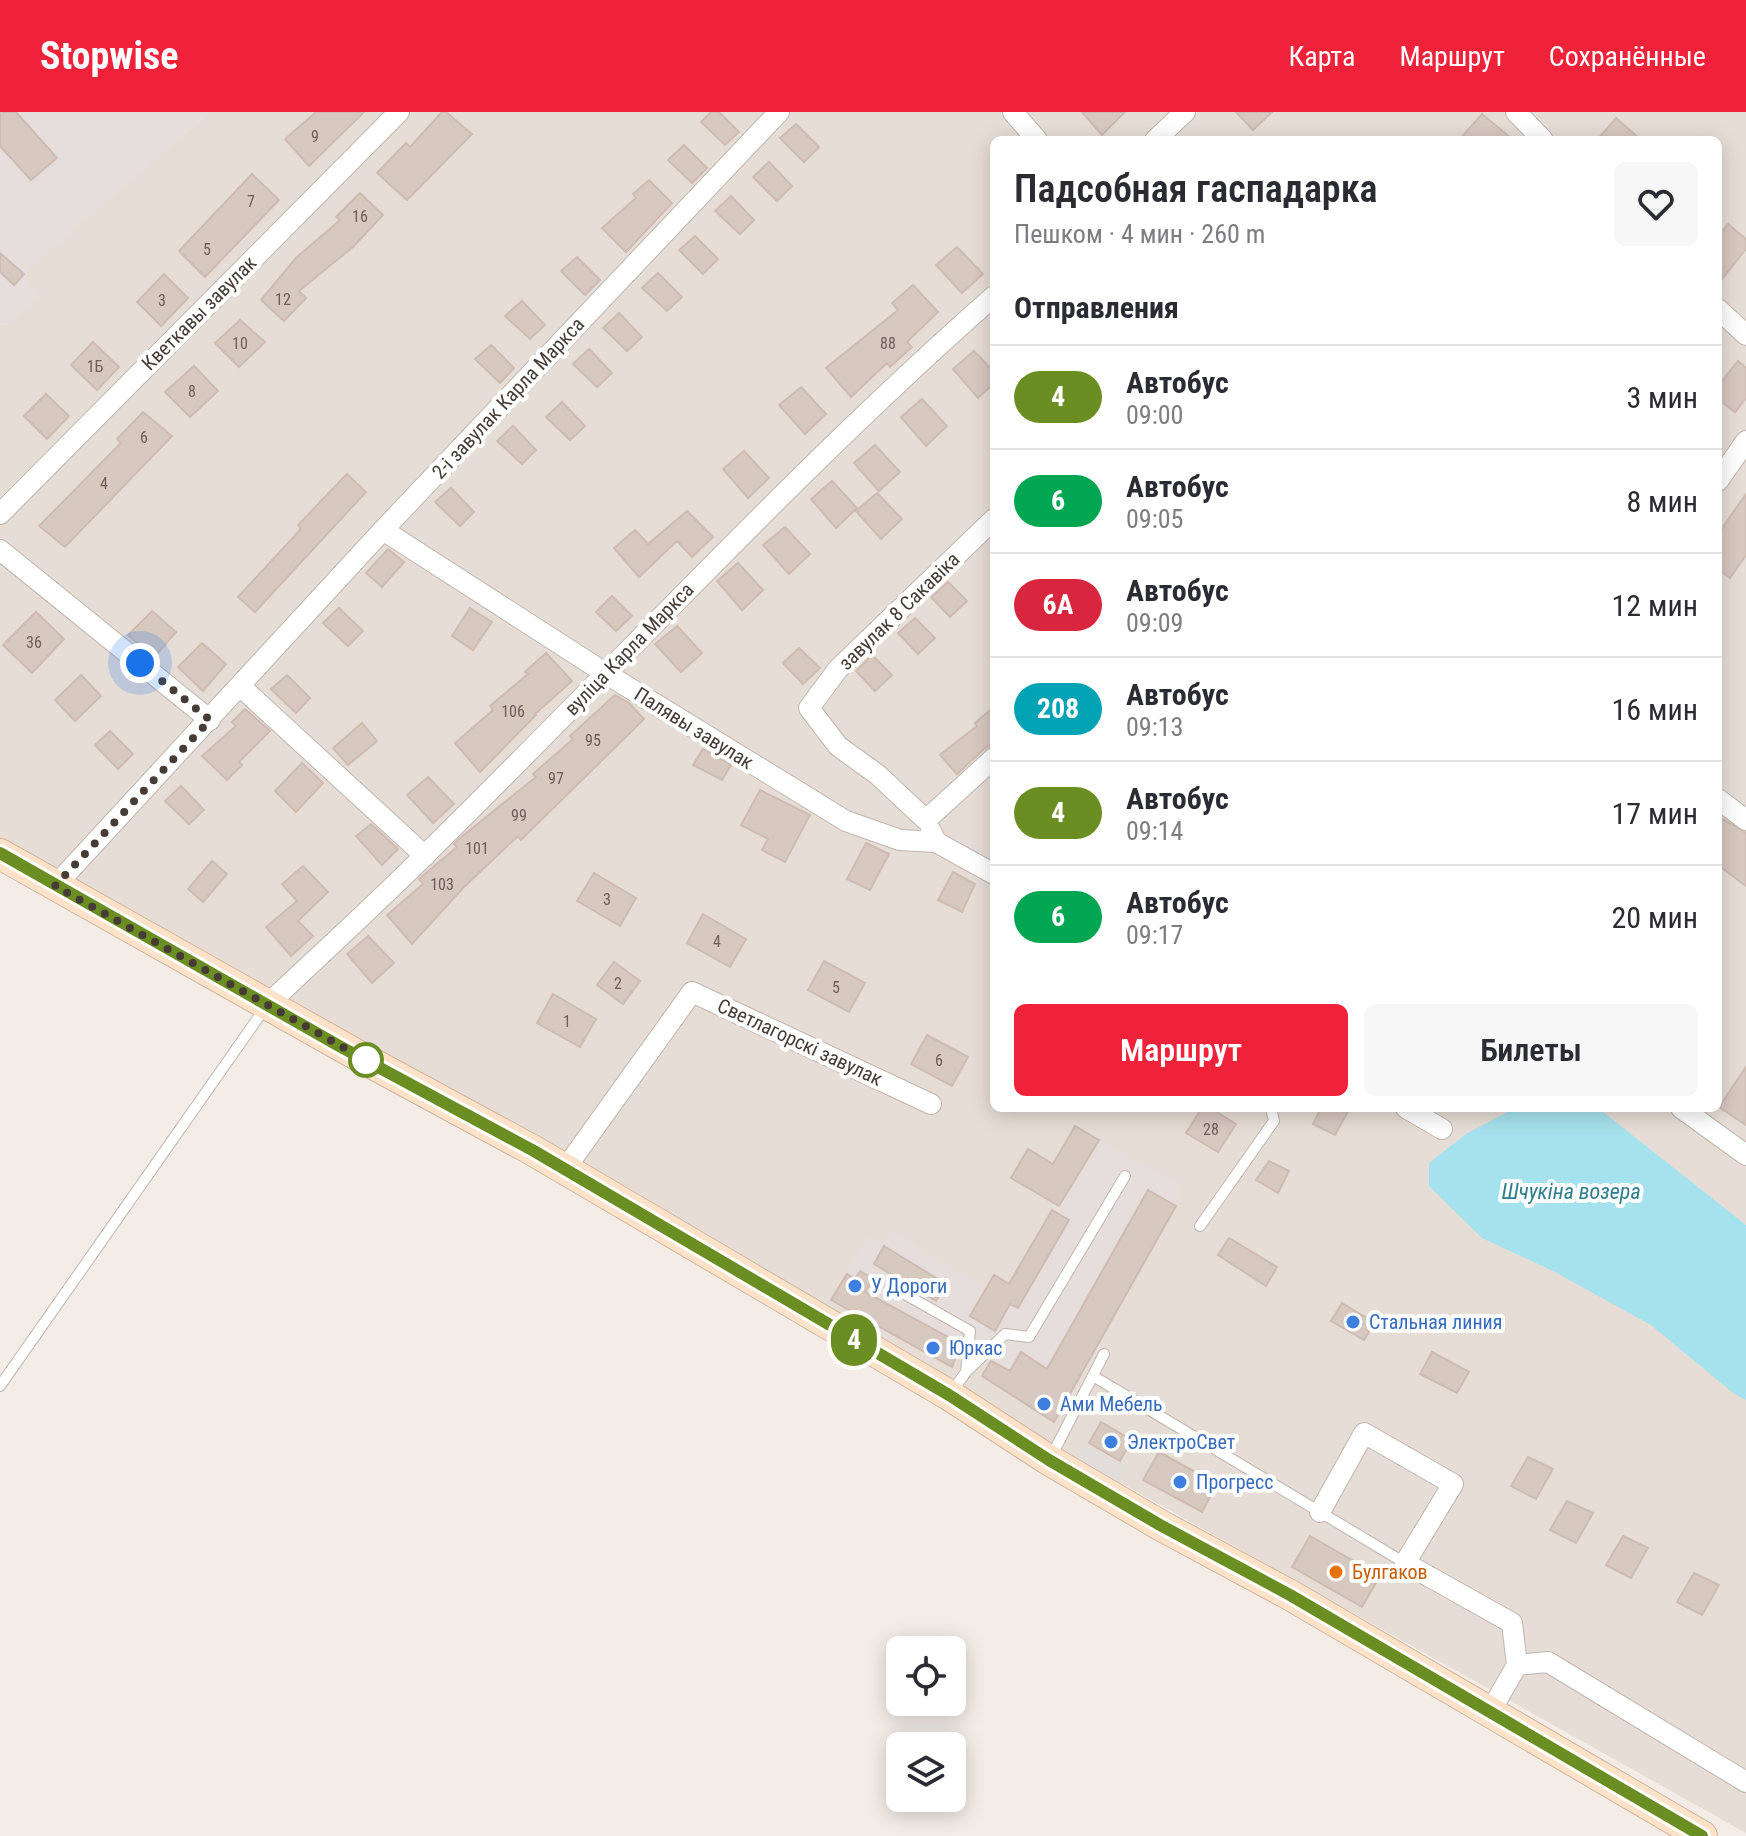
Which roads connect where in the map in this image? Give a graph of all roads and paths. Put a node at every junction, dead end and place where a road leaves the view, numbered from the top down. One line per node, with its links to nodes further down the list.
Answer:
1 (399, 112): 14 (street, Кветкавы завулак)
2 (779, 112): 16 (street, 2-і завулак Карла Маркса)
3 (1013, 112): 6 (street)
4 (1185, 112): 7 (street)
5 (1516, 112): 8 (street)
6 (1034, 136)
7 (1159, 136)
8 (1539, 136)
9 (990, 300): 18 (street, вуліца Карла Маркса)
10 (1722, 313): 11 (street)
11 (1746, 335)
12 (1746, 441): 13 (street)
13 (1722, 475)
14 (0, 514)
15 (990, 523): 23 (street, завулак 8 Сакавіка)
16 (383, 530): 18 (street, Палявы завулак); 19 (street, 2-і завулак Карла Маркса)
17 (0, 550): 20 (street)
18 (605, 673): 25 (street, Палявы завулак); 27 (street, вуліца Карла Маркса)
19 (240, 686): 20 (street, 2-і завулак Карла Маркса); 27 (street)
20 (210, 720): 29 (street, 2-і завулак Карла Маркса)
21 (990, 762): 23 (street)
22 (1722, 802): 24 (street)
23 (926, 820): 25 (street)
24 (1746, 820)
25 (936, 842): 28 (street, Палявы завулак)
26 (0, 854): 29 (main road)
27 (425, 856): 30 (street, вуліца Карла Маркса)
28 (990, 872)
29 (55, 886): 30 (main road)
30 (267, 1005): 37 (main road); 44 (lane)
31 (931, 1104): 37 (street, Светлагорскі завулак)
32 (1272, 1112): 39 (lane)
33 (1413, 1112): 35 (street)
34 (1687, 1112): 36 (street)
35 (1442, 1129)
36 (1746, 1155)
37 (565, 1169): 43 (main road)
38 (1125, 1176): 43 (lane)
39 (1200, 1226)
40 (894, 1288): 43 (lane)
41 (1104, 1354): 42 (lane)
42 (1093, 1376): 45 (lane); 46 (lane)
43 (958, 1384): 45 (main road)
44 (0, 1386)
45 (1049, 1460): 49 (main road)
46 (1320, 1512): 47 (lane); 47 (street)
47 (1405, 1563): 48 (street)
48 (1517, 1665): 49 (street); 50 (street)
49 (1490, 1712): 51 (main road)
50 (1746, 1782)
51 (1702, 1836)

